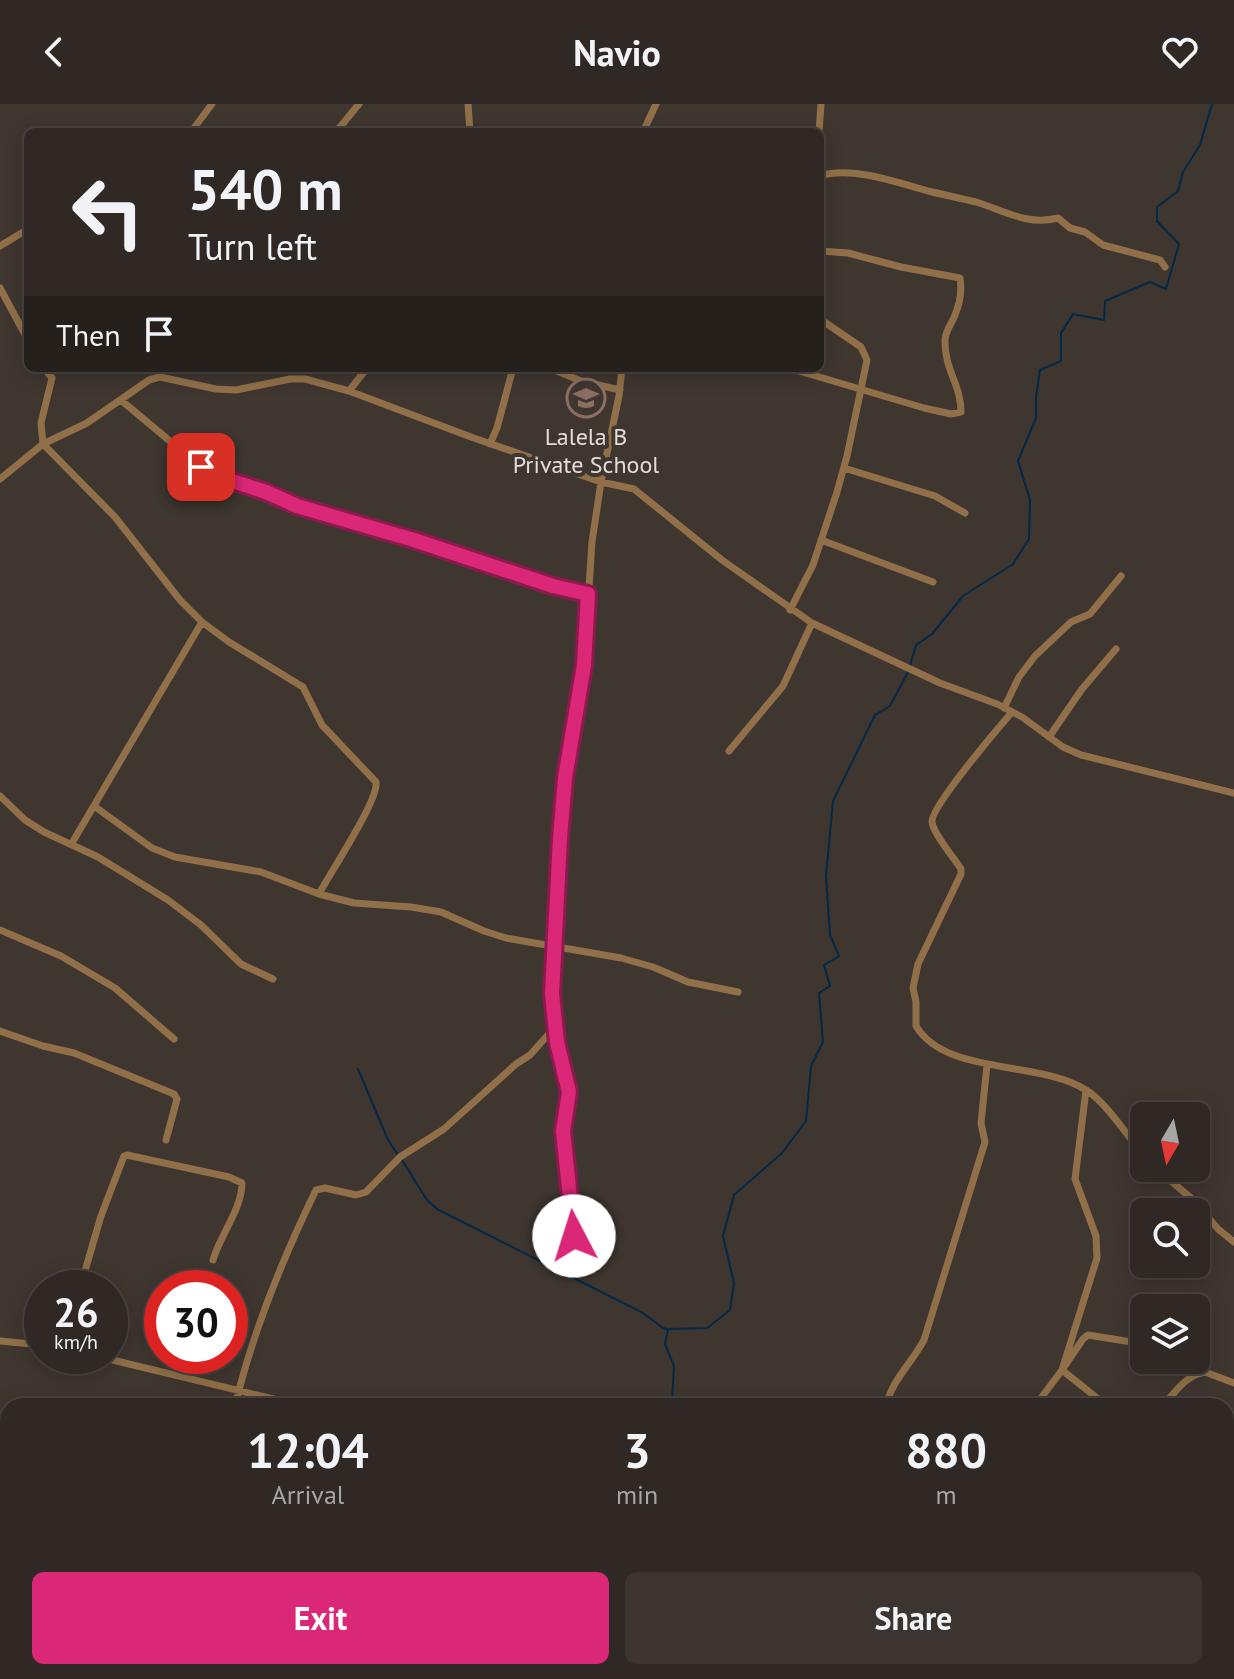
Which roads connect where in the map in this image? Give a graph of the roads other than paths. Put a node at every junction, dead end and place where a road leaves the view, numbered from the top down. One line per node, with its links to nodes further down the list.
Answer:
1 (212, 104): 6 (street)
2 (359, 104): 7 (street)
3 (468, 104): 8 (street)
4 (656, 104): 9 (street)
5 (821, 104): 10 (street)
6 (194, 128)
7 (339, 128)
8 (470, 128)
9 (645, 128)
10 (819, 128)
11 (824, 175): 15 (street)
12 (24, 231): 13 (street)
13 (0, 246)
14 (824, 251): 25 (street)
15 (1165, 267)
16 (0, 288): 18 (street)
17 (824, 322): 25 (street)
18 (24, 333)
19 (47, 372): 29 (street)
20 (364, 372): 27 (street)
21 (512, 372): 30 (street)
22 (560, 372): 26 (street)
23 (622, 372): 26 (street)
24 (804, 372): 25 (street)
25 (862, 388): 31 (street)
26 (620, 390): 33 (street)
27 (349, 391): 28 (street); 30 (street)
28 (122, 401): 29 (street); 38 (street)
29 (43, 444): 32 (street); 40 (street)
30 (490, 444): 33 (street)
31 (844, 468): 34 (street); 35 (street)
32 (0, 479)
33 (601, 482): 38 (street); 39 (street)
34 (965, 513)
35 (821, 540): 37 (street); 39 (street)
36 (1121, 576): 43 (street)
37 (933, 582)
38 (588, 594): 52 (street)
39 (790, 610): 41 (street)
40 (202, 622): 48 (street); 50 (street)
41 (812, 623): 43 (street); 45 (street)
42 (1116, 649): 44 (street)
43 (1008, 710): 44 (street); 58 (street)
44 (1049, 737): 46 (street)
45 (729, 751)
46 (1234, 793)
47 (0, 796): 49 (street)
48 (94, 806): 49 (street); 50 (street)
49 (72, 843): 53 (street)
50 (319, 894): 52 (street)
51 (0, 930): 57 (street)
52 (555, 944): 54 (street); 55 (street)
53 (273, 979)
54 (738, 992)
55 (555, 1027): 63 (street); 75 (street)
56 (0, 1031): 60 (street)
57 (174, 1039)
58 (987, 1065): 59 (street); 78 (street)
59 (1086, 1090): 61 (street); 71 (street)
60 (166, 1140)
61 (1130, 1140)
62 (1172, 1182): 64 (street)
63 (574, 1236)
64 (1234, 1242)
65 (213, 1260): 66 (street)
66 (85, 1270)
67 (0, 1341): 69 (street)
68 (1130, 1342): 71 (street)
69 (24, 1343)
70 (128, 1364): 75 (street)
71 (1062, 1370): 79 (street); 80 (street)
72 (1194, 1374): 81 (street)
73 (1210, 1374): 74 (street)
74 (1234, 1383)
75 (239, 1390): 76 (street); 77 (street)
76 (237, 1398)
77 (270, 1398)
78 (888, 1398)
79 (1041, 1398)
80 (1097, 1398)
81 (1170, 1398)

